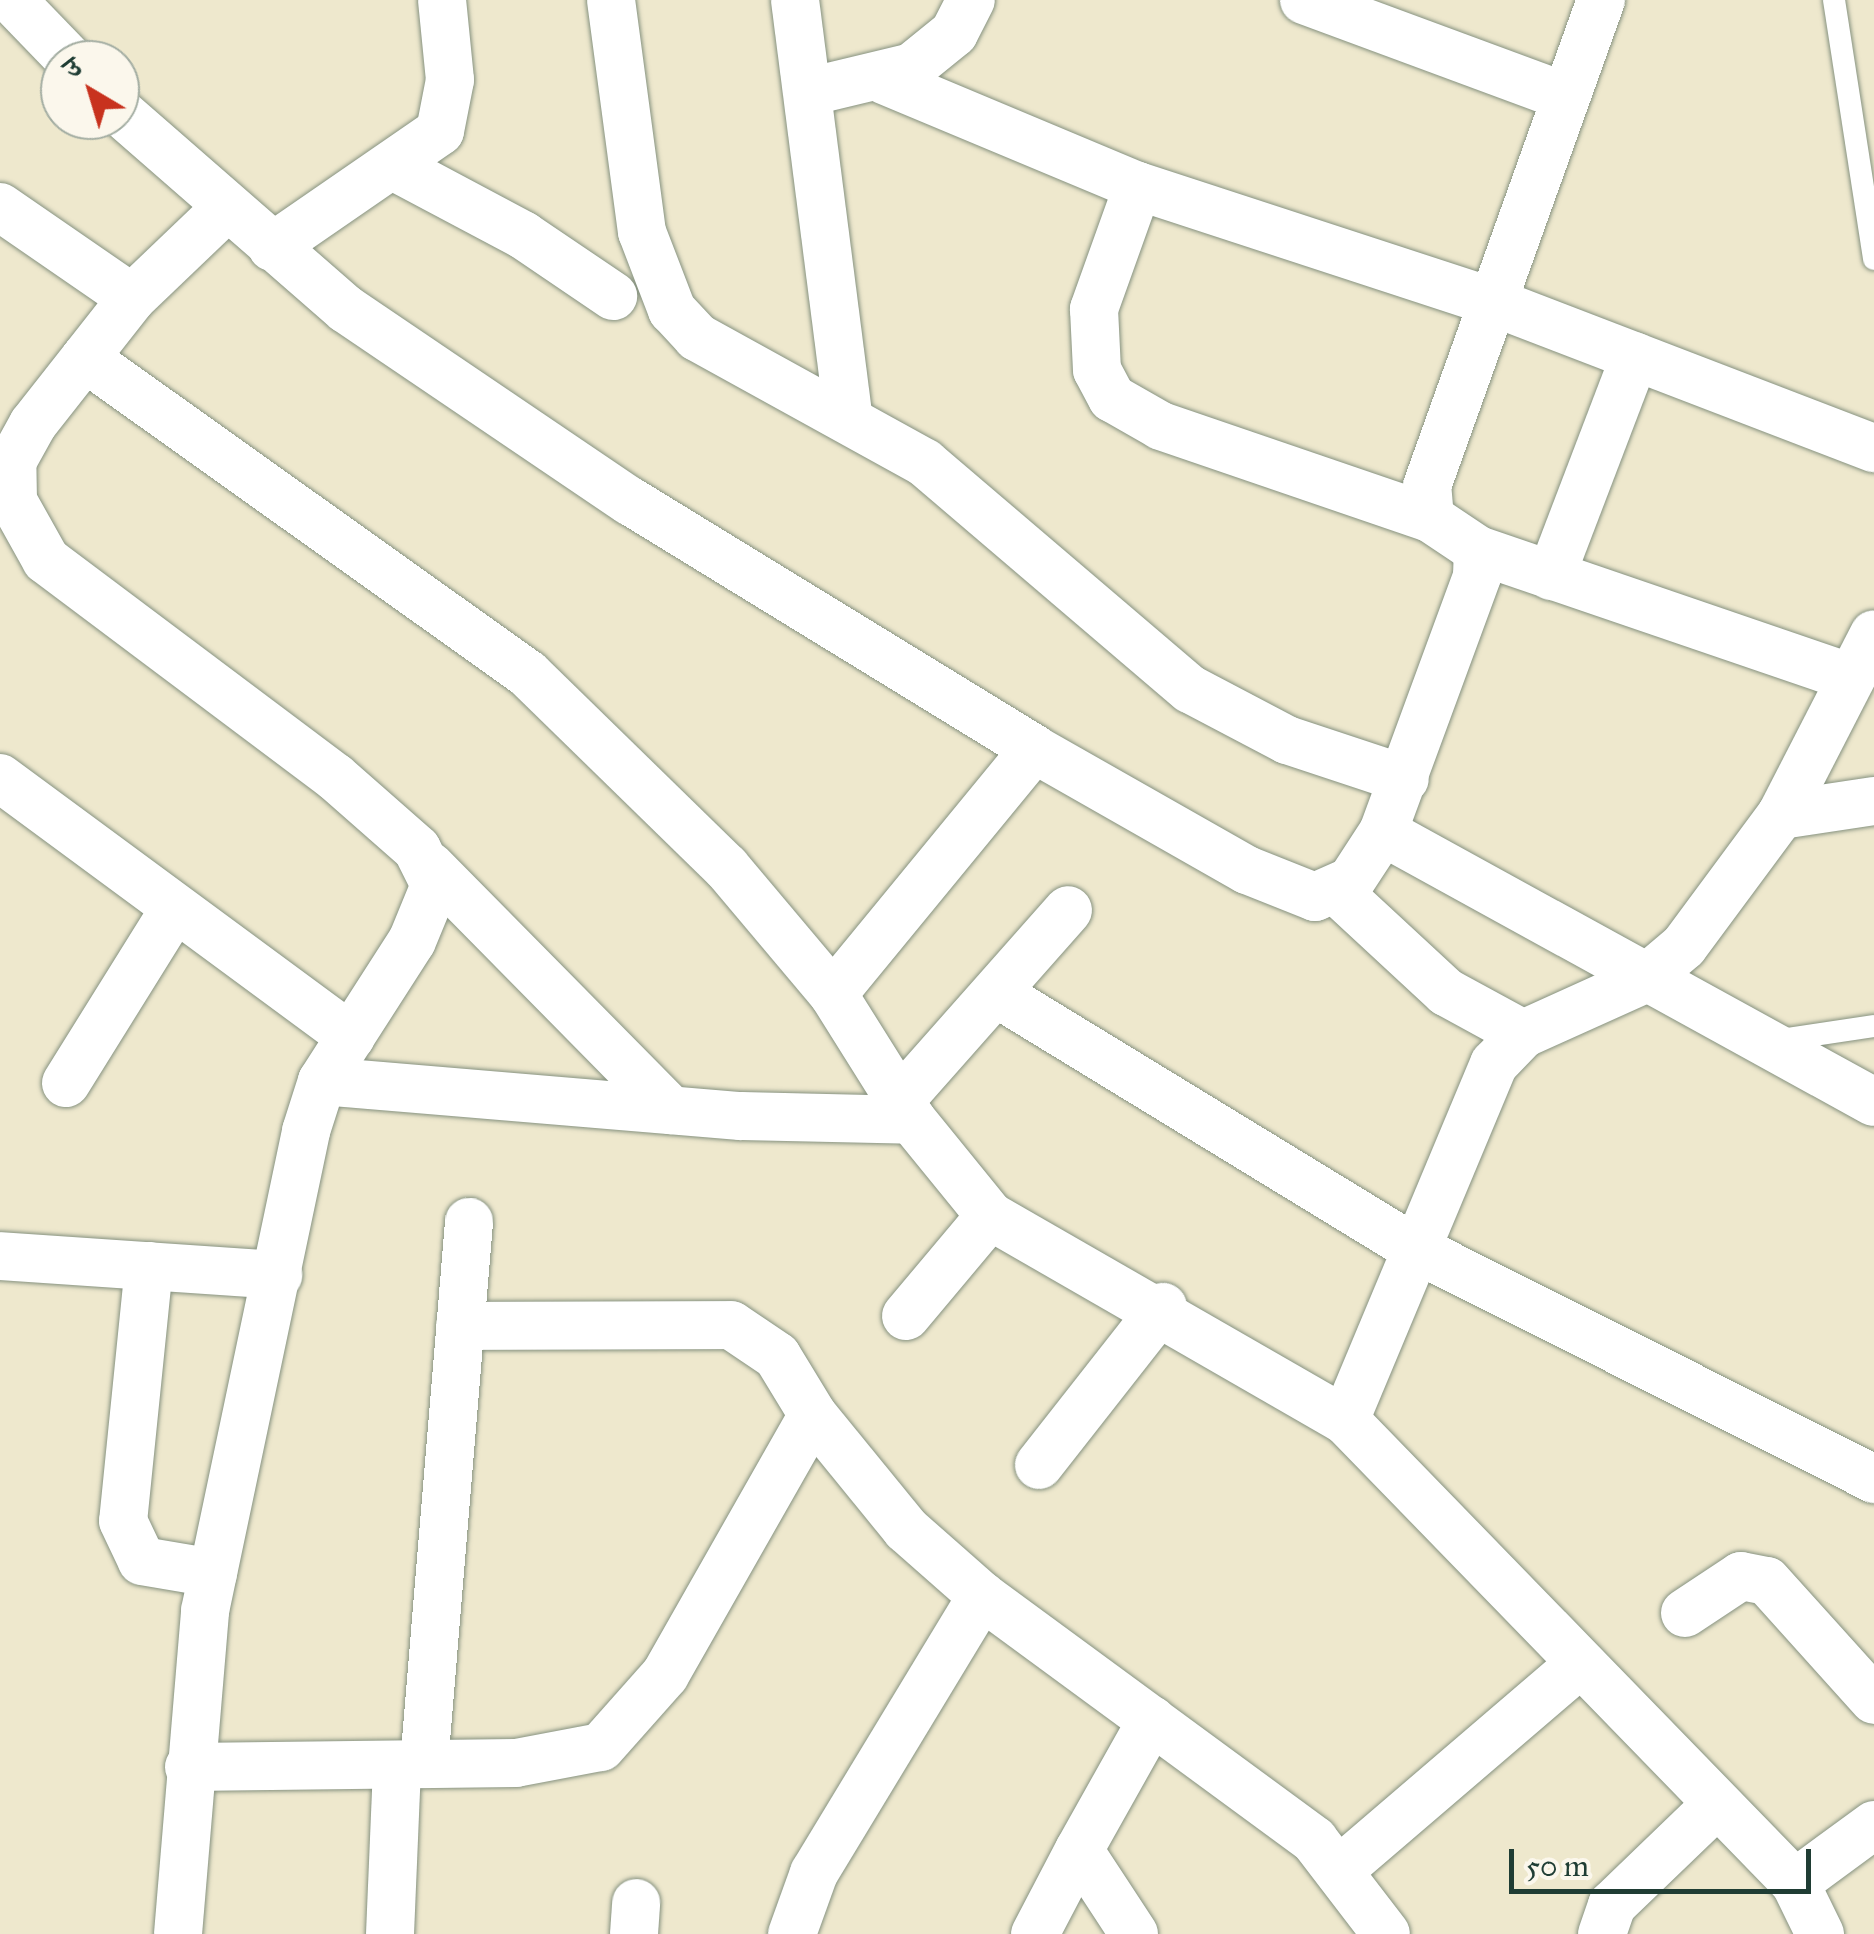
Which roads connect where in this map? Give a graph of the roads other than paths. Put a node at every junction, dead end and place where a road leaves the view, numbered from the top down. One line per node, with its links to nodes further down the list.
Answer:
1 (12, 0): 9 (street)
2 (442, 0): 14 (street)
3 (611, 0): 25 (street)
4 (795, 0): 11 (street)
5 (970, 0): 10 (street)
6 (1304, 0): 12 (street)
7 (1601, 0): 12 (street)
8 (1834, 0): 19 (lane)
9 (51, 40)
10 (884, 80): 11 (street); 15 (street)
11 (808, 92): 25 (street)
12 (1566, 97): 22 (street)
13 (140, 131): 17 (street)
14 (397, 168): 18 (street); 20 (street)
15 (1138, 186): 22 (street); 28 (street)
16 (0, 207): 21 (street)
17 (224, 210): 18 (street); 21 (street)
18 (272, 247): 33 (street)
19 (1874, 259)
20 (612, 296)
21 (132, 298): 24 (street)
22 (1493, 302): 23 (street); 28 (street)
23 (1635, 356): 26 (street); 30 (street)
24 (85, 358): 27 (street); 45 (street)
25 (848, 416): 35 (street)
26 (1874, 448)
27 (6, 457): 39 (street)
28 (1430, 518): 29 (street)
29 (1478, 550): 30 (street); 35 (street)
30 (1551, 576): 32 (street)
31 (1874, 634): 32 (street)
32 (1852, 678): 37 (street)
33 (1034, 749): 40 (street); 45 (street)
34 (0, 778): 41 (street)
35 (1404, 779): 38 (street)
36 (1874, 802): 37 (street)
37 (1781, 815): 43 (street)
38 (1383, 832): 40 (street); 43 (street)
39 (430, 866): 48 (street); 53 (street)
40 (1337, 890): 47 (street)
41 (175, 908): 48 (street); 51 (street)
42 (1068, 910): 44 (street)
43 (1644, 979): 47 (street); 49 (street)
44 (996, 993): 54 (street); 57 (street)
45 (833, 994): 54 (street)
46 (1874, 1026): 49 (lane)
47 (1523, 1034): 57 (street)
48 (351, 1036): 50 (street)
49 (1766, 1043): 52 (street)
50 (322, 1081): 53 (street); 60 (street)
51 (66, 1083)
52 (1874, 1102)
53 (672, 1110): 54 (street)
54 (906, 1110): 55 (street)
55 (990, 1216): 61 (street); 62 (street)
56 (468, 1222): 63 (street)
57 (1414, 1248): 65 (street); 67 (street)
58 (0, 1256): 59 (street)
59 (150, 1266): 60 (street); 68 (street)
60 (278, 1275): 68 (street)
61 (1163, 1307): 65 (street); 66 (street)
62 (906, 1316)
63 (460, 1326): 64 (street); 74 (street)
64 (812, 1415): 69 (street); 74 (street)
65 (1345, 1420): 71 (street)
66 (1039, 1465)
67 (1874, 1479)
68 (213, 1573): 75 (street)
69 (982, 1596): 73 (street); 83 (street)
70 (1685, 1613): 72 (street)
71 (1576, 1667): 76 (street); 79 (street)
72 (1874, 1700)
73 (1152, 1720): 78 (street); 79 (street)
74 (411, 1764): 75 (street); 82 (street)
75 (188, 1768): 81 (street)
76 (1716, 1805): 80 (street); 87 (street)
77 (1874, 1826): 80 (street)
78 (1079, 1850): 84 (street); 85 (street)
79 (1343, 1868): 86 (street)
80 (1795, 1883): 88 (street)
81 (178, 1934)
82 (390, 1934)
83 (792, 1934)
84 (1035, 1934)
85 (1134, 1934)
86 (1386, 1934)
87 (1602, 1934)
88 (1820, 1934)

